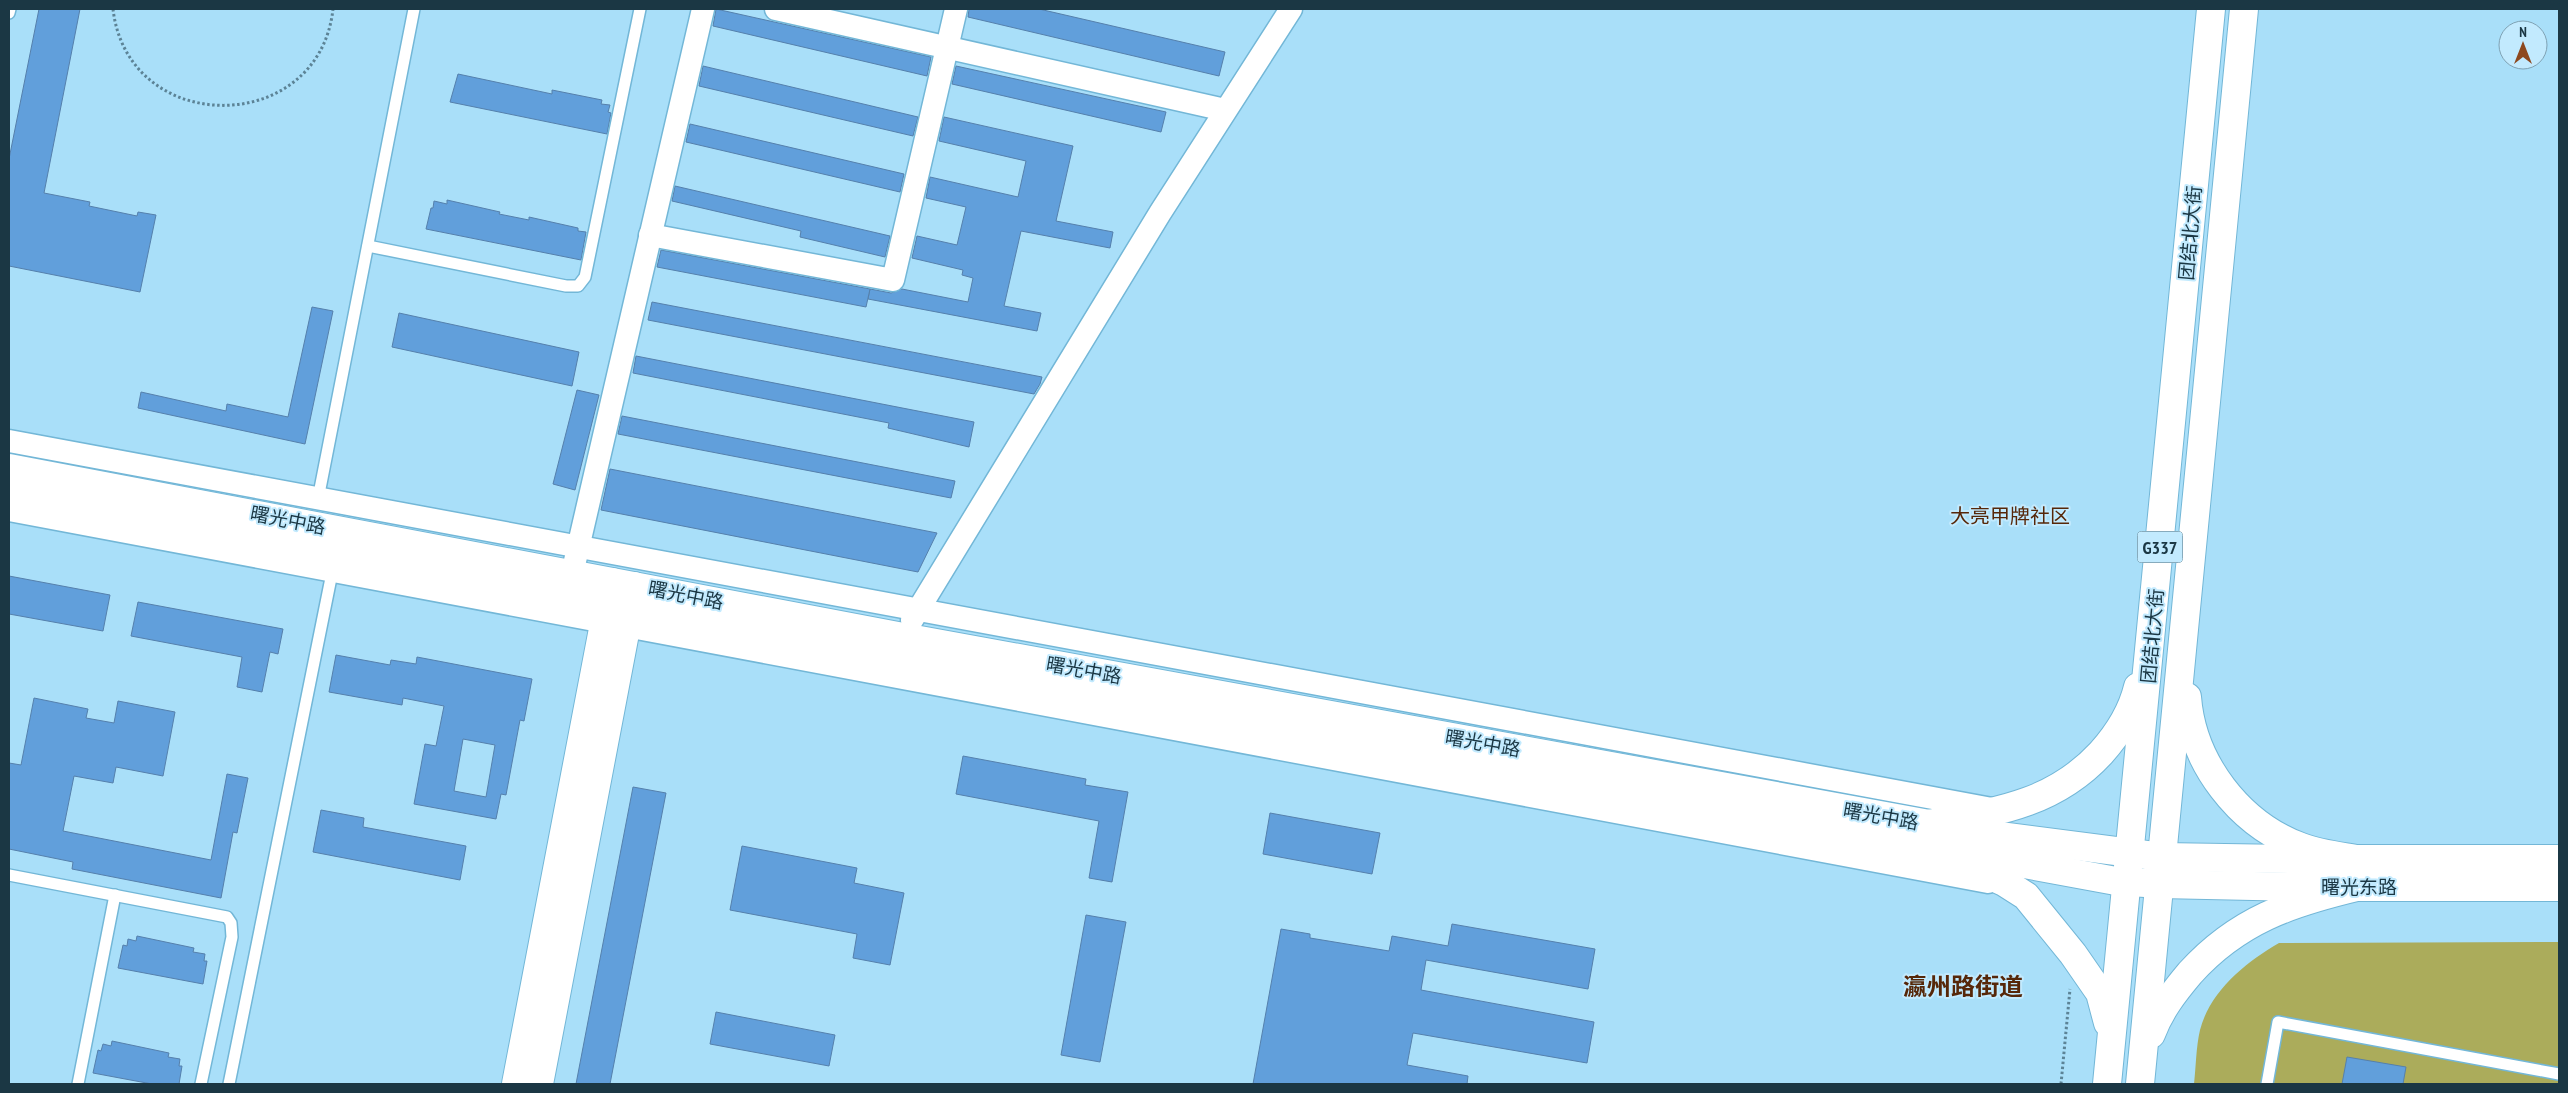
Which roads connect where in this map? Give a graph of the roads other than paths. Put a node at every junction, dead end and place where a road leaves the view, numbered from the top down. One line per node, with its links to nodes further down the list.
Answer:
1 (10, 9): 10 (lane)
2 (414, 9): 14 (lane)
3 (640, 9): 14 (lane)
4 (703, 9): 13 (street)
5 (776, 9): 11 (street)
6 (956, 9): 11 (street)
7 (1291, 9): 12 (street)
8 (2212, 9): 26 (main road, 团结北大街 / G337)
9 (2244, 9): 27 (main road, 团结北大街 / G337)
10 (9, 13)
11 (947, 48): 12 (street); 13 (street)
12 (1225, 110): 24 (street)
13 (650, 235): 20 (street)
14 (368, 246): 18 (lane)
15 (9, 441): 18 (street)
16 (9, 468): 22 (main road, 曙光中路)
17 (9, 488): 21 (main road, 曙光中路)
18 (318, 499): 20 (street)
19 (9, 510): 21 (street)
20 (578, 547): 22 (street); 24 (street)
21 (334, 560): 23 (main road, 曙光中路); 46 (lane)
22 (572, 574): 23 (main road, 曙光中路)
23 (619, 603): 25 (main road, 曙光中路); 29 (main road, 曙光中路); 37 (street); 47 (main road); 48 (main road)
24 (918, 609): 25 (street); 28 (street)
25 (903, 636): 29 (main road, 曙光中路)
26 (2152, 638): 28 (main road); 30 (main road, 团结北大街 / G337)
27 (2183, 642): 31 (main road, 团结北大街 / G337); 32 (main road)
28 (1996, 810): 29 (main road)
29 (1926, 835): 30 (main road, 曙光中路); 35 (main road, 曙光中路); 37 (main road)
30 (2130, 854): 31 (main road, 曙光中路); 35 (main road, 团结北大街 / G337)
31 (2162, 857): 32 (main road, 曙光东路); 36 (main road, 团结北大街 / G337)
32 (2357, 859): 33 (main road, 曙光东路)
33 (2559, 859)
34 (9, 875): 40 (lane)
35 (2127, 882): 36 (main road, 曙光中路); 42 (main road, 团结北大街 / G337)
36 (2160, 884): 38 (main road, 曙光东路); 41 (main road, 团结北大街 / G337)
37 (2010, 886): 42 (main road)
38 (2357, 887): 39 (main road, 曙光东路); 41 (main road)
39 (2559, 887)
40 (115, 895): 44 (lane); 45 (lane)
41 (2141, 1071)
42 (2108, 1074)
43 (2559, 1074): 49 (lane)
44 (78, 1084)
45 (201, 1084)
46 (229, 1084)
47 (516, 1084)
48 (539, 1084)
49 (2267, 1084)

